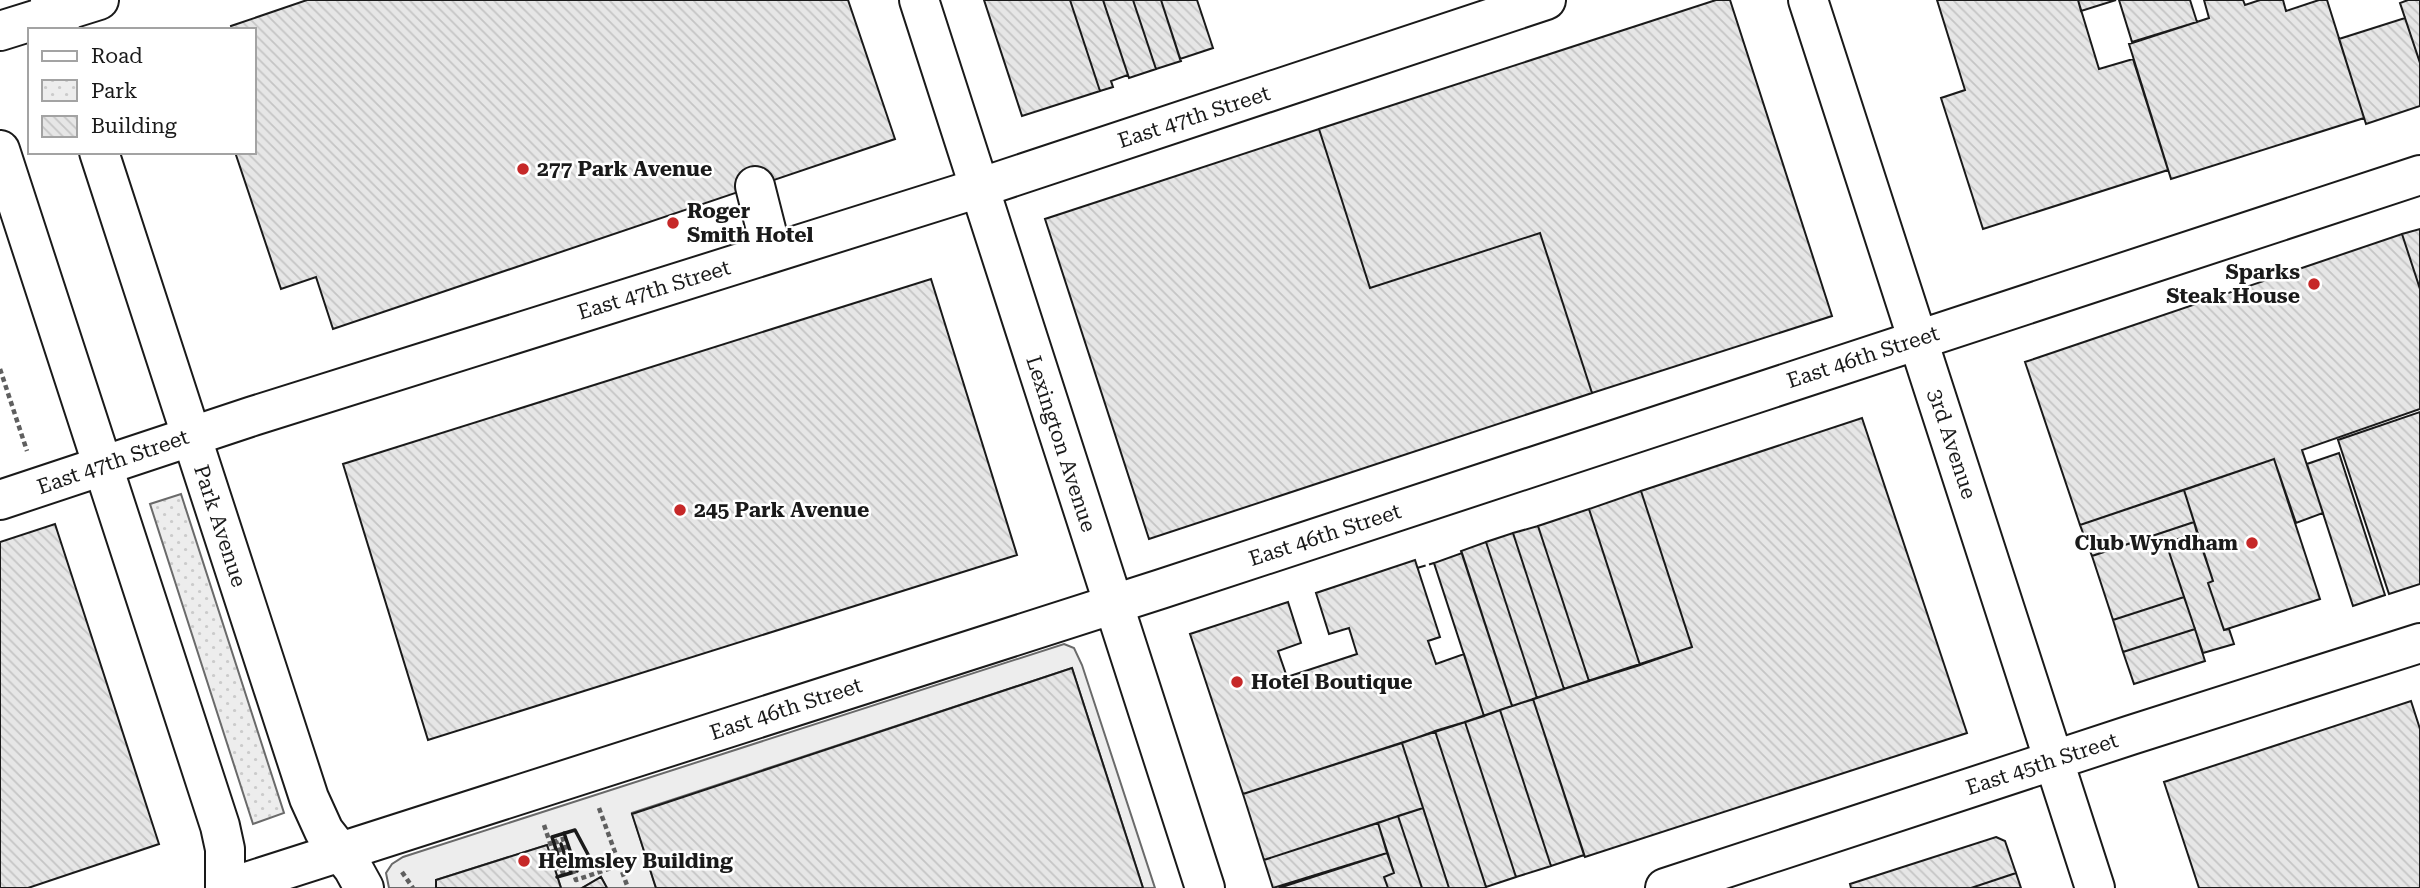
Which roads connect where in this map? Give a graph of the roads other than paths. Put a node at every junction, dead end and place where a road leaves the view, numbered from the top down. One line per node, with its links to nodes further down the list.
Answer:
1 (99, 0): 5 (main road)
2 (919, 0): 11 (main road, Lexington Avenue)
3 (1546, 0): 11 (main road, East 47th Street)
4 (1808, 0): 13 (main road, 3rd Avenue)
5 (55, 15): 6 (main road)
6 (0, 31)
7 (0, 150): 15 (main road)
8 (100, 154): 14 (main road, Park Avenue)
9 (2420, 176): 13 (main road, East 46th Street)
10 (755, 186): 12 (main road)
11 (979, 188): 12 (main road, East 47th Street); 17 (main road, Lexington Avenue)
12 (772, 253): 14 (main road, East 47th Street)
13 (1918, 339): 17 (main road, East 46th Street); 19 (main road, 3rd Avenue)
14 (191, 436): 15 (main road, East 47th Street); 20 (main road, Park Avenue)
15 (103, 465): 16 (main road, East 47th Street); 21 (main road)
16 (0, 500)
17 (1113, 604): 20 (main road, East 46th Street); 23 (main road, Lexington Avenue)
18 (2420, 643): 19 (main road, East 45th Street)
19 (2054, 760): 24 (main road, East 45th Street); 25 (main road, 3rd Avenue)
20 (341, 852): 21 (main road, East 46th Street); 22 (main road, Park Avenue)
21 (227, 888)
22 (364, 888)
23 (1205, 888)
24 (1665, 888)
25 (2095, 888)

